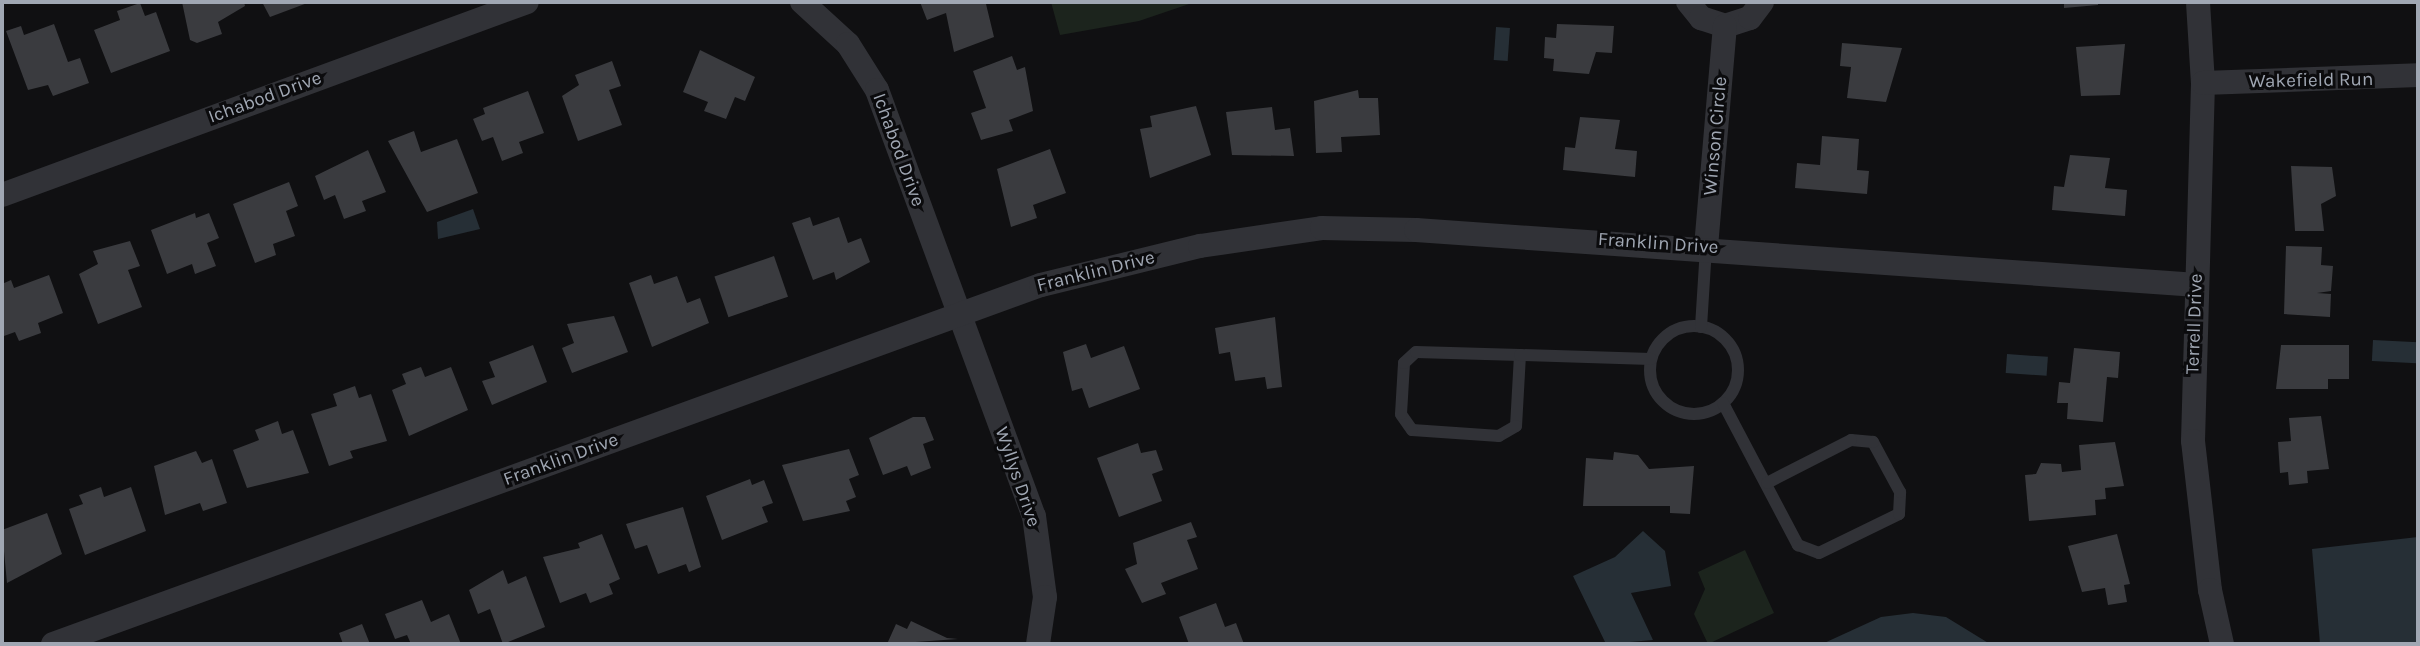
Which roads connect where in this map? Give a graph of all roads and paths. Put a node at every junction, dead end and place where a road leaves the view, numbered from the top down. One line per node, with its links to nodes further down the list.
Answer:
1 (527, 2): 9 (street, Ichabod Drive)
2 (805, 2): 12 (street, Ichabod Drive)
3 (1688, 2): 6 (street)
4 (1762, 2): 6 (street)
5 (2198, 2): 8 (street, Terrell Drive)
6 (1725, 26): 10 (street, Winson Circle)
7 (2418, 75): 8 (street, Wakefield Run)
8 (2203, 83): 11 (street, Terrell Drive)
9 (2, 195)
10 (1706, 247): 11 (street, Franklin Drive); 12 (street, Franklin Drive); 13 (lane)
11 (2197, 285): 20 (street, Terrell Drive)
12 (958, 316): 18 (street, Franklin Drive); 19 (street, Wyllys Drive)
13 (1701, 327): 15 (lane); 16 (lane)
14 (1520, 355): 14 (lane); 15 (lane)
15 (1651, 359): 16 (lane)
16 (1723, 403): 17 (lane)
17 (1767, 483): 17 (lane)
18 (53, 644)
19 (1038, 644)
20 (2222, 644)

